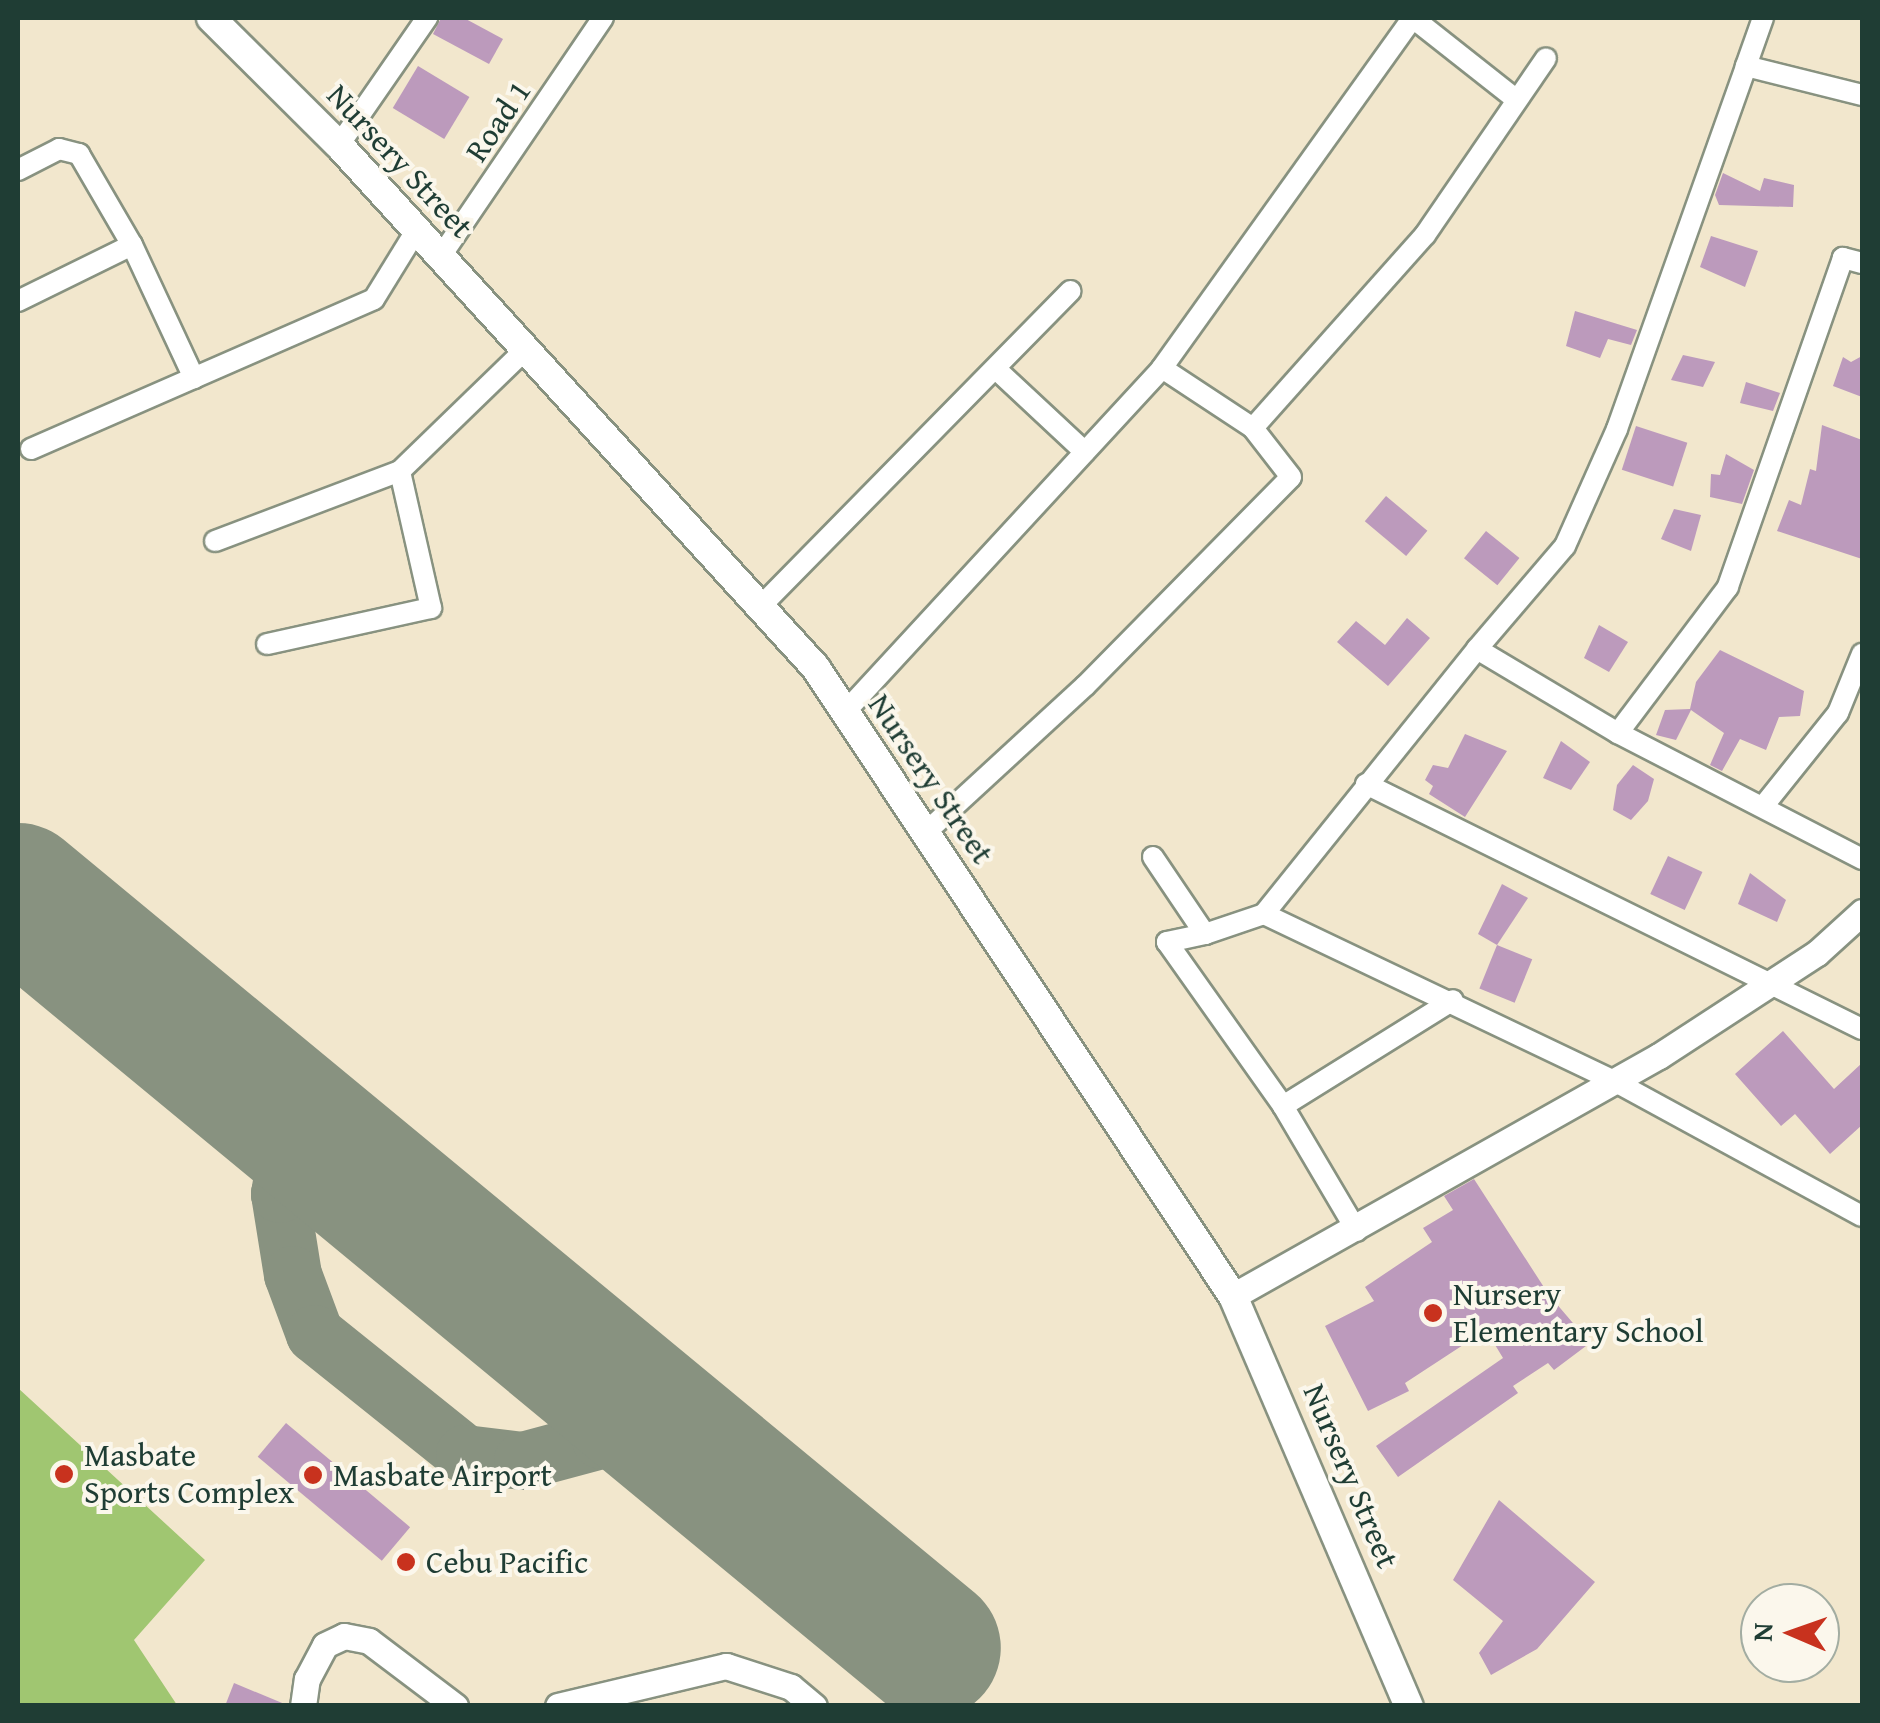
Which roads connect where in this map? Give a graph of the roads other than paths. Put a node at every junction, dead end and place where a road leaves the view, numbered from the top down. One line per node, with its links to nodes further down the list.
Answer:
1 (211, 18): 9 (main road, Nursery Street)
2 (427, 18): 9 (street)
3 (603, 18): 13 (street, Road 1)
4 (1762, 18): 6 (street)
5 (1546, 58): 8 (street)
6 (1746, 66): 7 (street); 28 (street)
7 (1862, 95)
8 (1517, 100): 18 (street); 21 (street)
9 (339, 145): 11 (main road, Nursery Street)
10 (18, 170): 12 (street)
11 (417, 230): 13 (main road, Nursery Street); 20 (street)
12 (132, 245): 16 (street); 20 (street)
13 (440, 256): 17 (main road, Nursery Street)
14 (1862, 263): 31 (street)
15 (1070, 291): 19 (street)
16 (18, 301)
17 (526, 350): 24 (street); 26 (main road, Nursery Street)
18 (1162, 368): 21 (street); 23 (street)
19 (997, 370): 23 (street); 26 (street)
20 (194, 378): 22 (street)
21 (1253, 428): 34 (street)
22 (31, 449)
23 (1085, 452): 30 (street)
24 (400, 470): 25 (street); 27 (street)
25 (215, 540)
26 (760, 607): 30 (main road, Nursery Street)
27 (267, 644)
28 (1478, 649): 31 (street); 32 (street)
29 (1862, 654): 33 (street)
30 (845, 712): 34 (main road, Nursery Street)
31 (1618, 734): 33 (street)
32 (1366, 784): 38 (street); 40 (street)
33 (1765, 804): 36 (street)
34 (925, 833): 47 (main road, Nursery Street)
35 (1153, 857): 39 (street)
36 (1862, 859)
37 (1862, 912): 40 (street)
38 (1264, 914): 39 (street); 41 (street)
39 (1205, 934): 44 (street)
40 (1772, 982): 42 (street); 43 (street)
41 (1453, 1000): 43 (street); 44 (street)
42 (1862, 1029)
43 (1614, 1080): 45 (street); 46 (street)
44 (1284, 1106): 46 (street)
45 (1862, 1216)
46 (1357, 1231): 47 (street)
47 (1233, 1296): 52 (main road, Nursery Street)
48 (303, 1706): 49 (street)
49 (455, 1706)
50 (558, 1706): 51 (street)
51 (814, 1706)
52 (1410, 1706)

